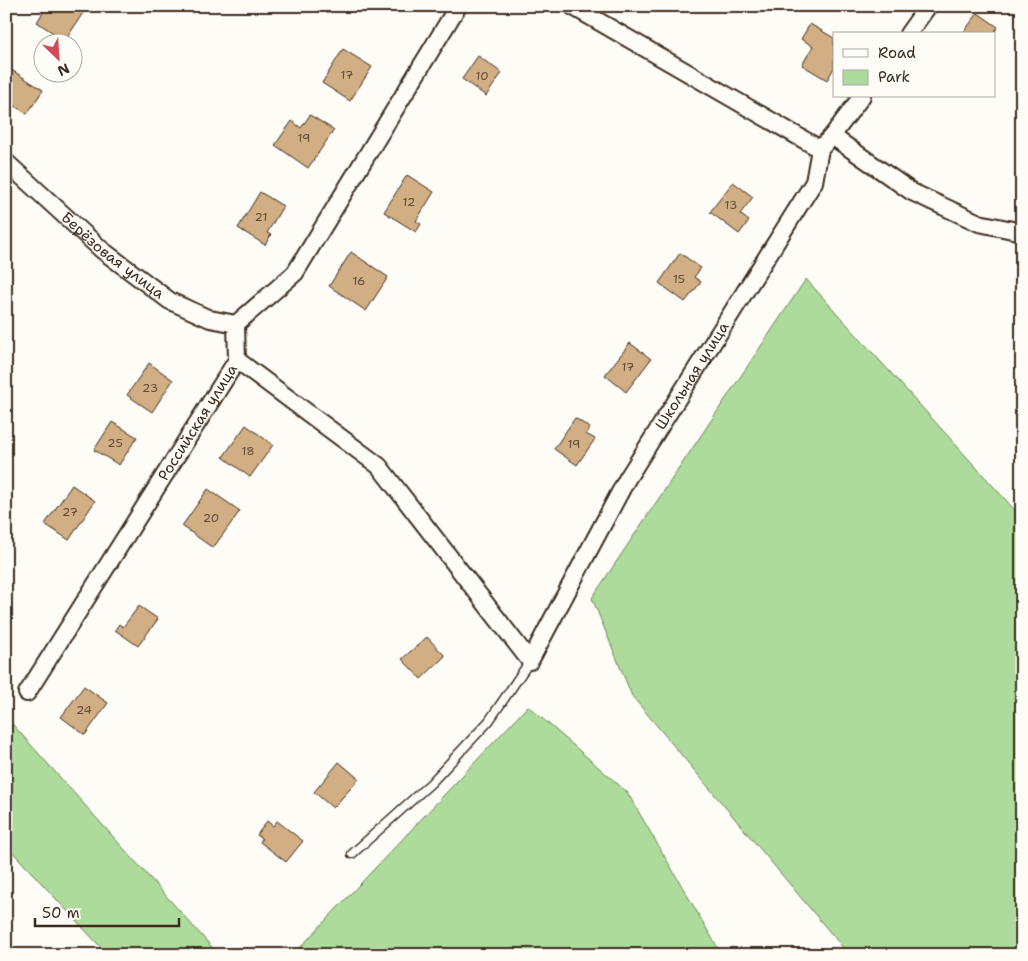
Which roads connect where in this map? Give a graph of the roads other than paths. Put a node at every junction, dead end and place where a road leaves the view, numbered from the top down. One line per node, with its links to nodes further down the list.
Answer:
1 (458, 6): 10 (street)
2 (572, 6): 7 (street)
3 (928, 6): 4 (street)
4 (909, 32)
5 (860, 98): 6 (street)
6 (832, 136): 7 (street); 9 (street)
7 (820, 149): 12 (street, Школьная улица)
8 (6, 162): 10 (street, Берёзовая улица)
9 (1022, 232)
10 (236, 324): 11 (street, Российская улица)
11 (237, 360): 12 (street); 13 (street, Российская улица)
12 (530, 661): 14 (lane)
13 (27, 693)
14 (352, 854)

